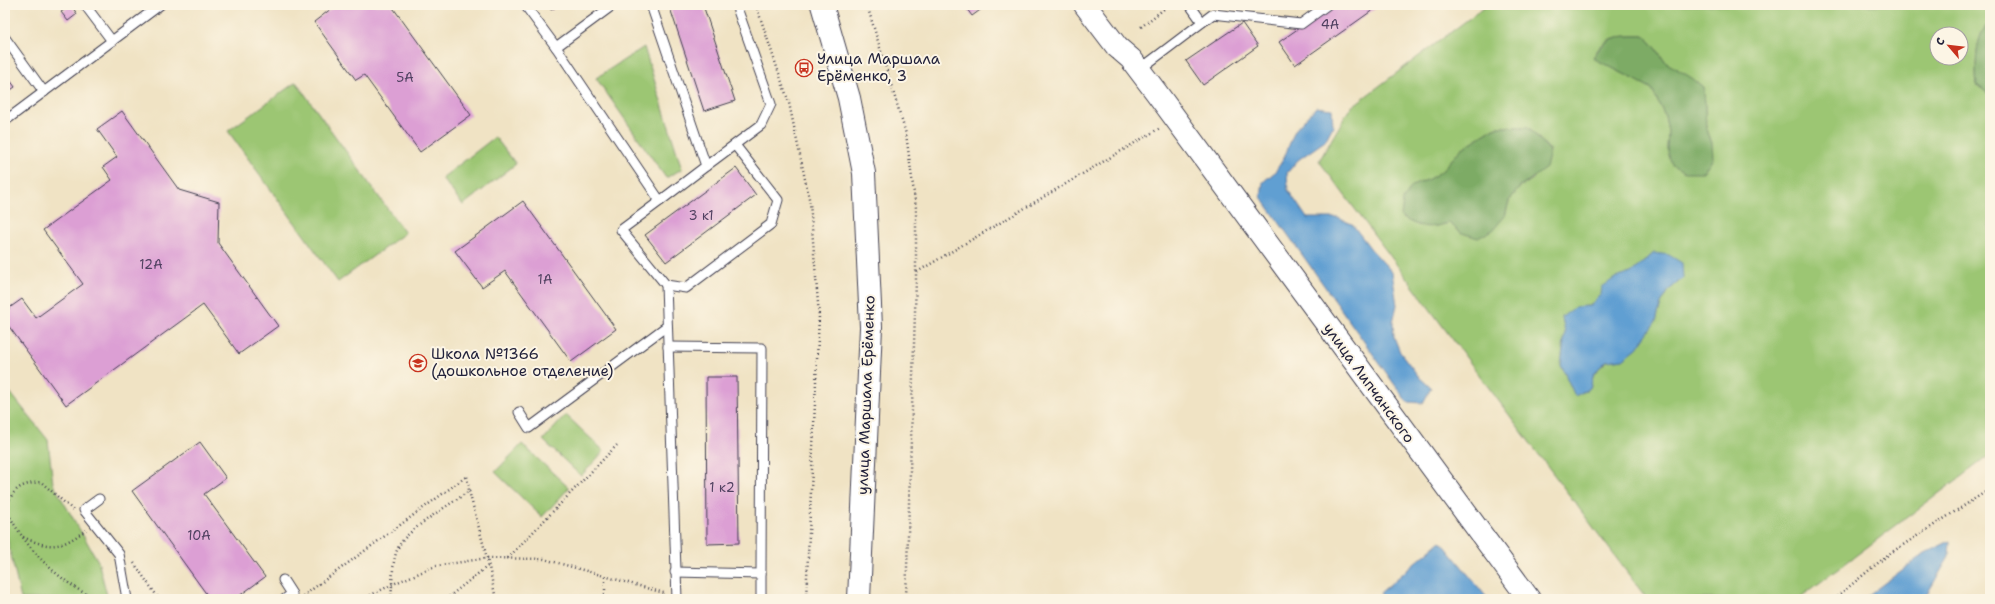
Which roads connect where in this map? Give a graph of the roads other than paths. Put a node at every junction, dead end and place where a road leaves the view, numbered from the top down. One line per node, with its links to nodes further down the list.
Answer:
1 (85, 5): 14 (lane)
2 (160, 5): 14 (lane)
3 (525, 5): 15 (lane)
4 (613, 5): 15 (lane)
5 (651, 5): 20 (lane)
6 (736, 5): 19 (lane)
7 (822, 5): 34 (main road, улица Маршала Ерёменко)
8 (1085, 5): 16 (main road)
9 (1099, 5): 16 (main road)
10 (1190, 5): 12 (lane)
11 (1326, 5): 12 (lane)
12 (1202, 22): 16 (lane)
13 (5, 38): 17 (lane)
14 (112, 41): 17 (lane)
15 (556, 47): 21 (lane)
16 (1135, 64): 35 (main road, улица Липчанского)
17 (44, 92): 18 (lane)
18 (5, 121)
19 (735, 145): 20 (lane); 22 (lane)
20 (706, 166): 21 (lane)
21 (660, 200): 22 (lane)
22 (666, 285): 23 (lane)
23 (668, 326): 24 (lane); 25 (lane)
24 (668, 347): 27 (lane); 28 (lane)
25 (519, 412)
26 (100, 499): 30 (lane)
27 (675, 572): 28 (lane); 32 (lane)
28 (761, 574): 33 (lane)
29 (283, 580): 31 (lane)
30 (127, 599)
31 (285, 599)
32 (677, 599)
33 (761, 599)
34 (859, 599)
35 (1529, 599)

